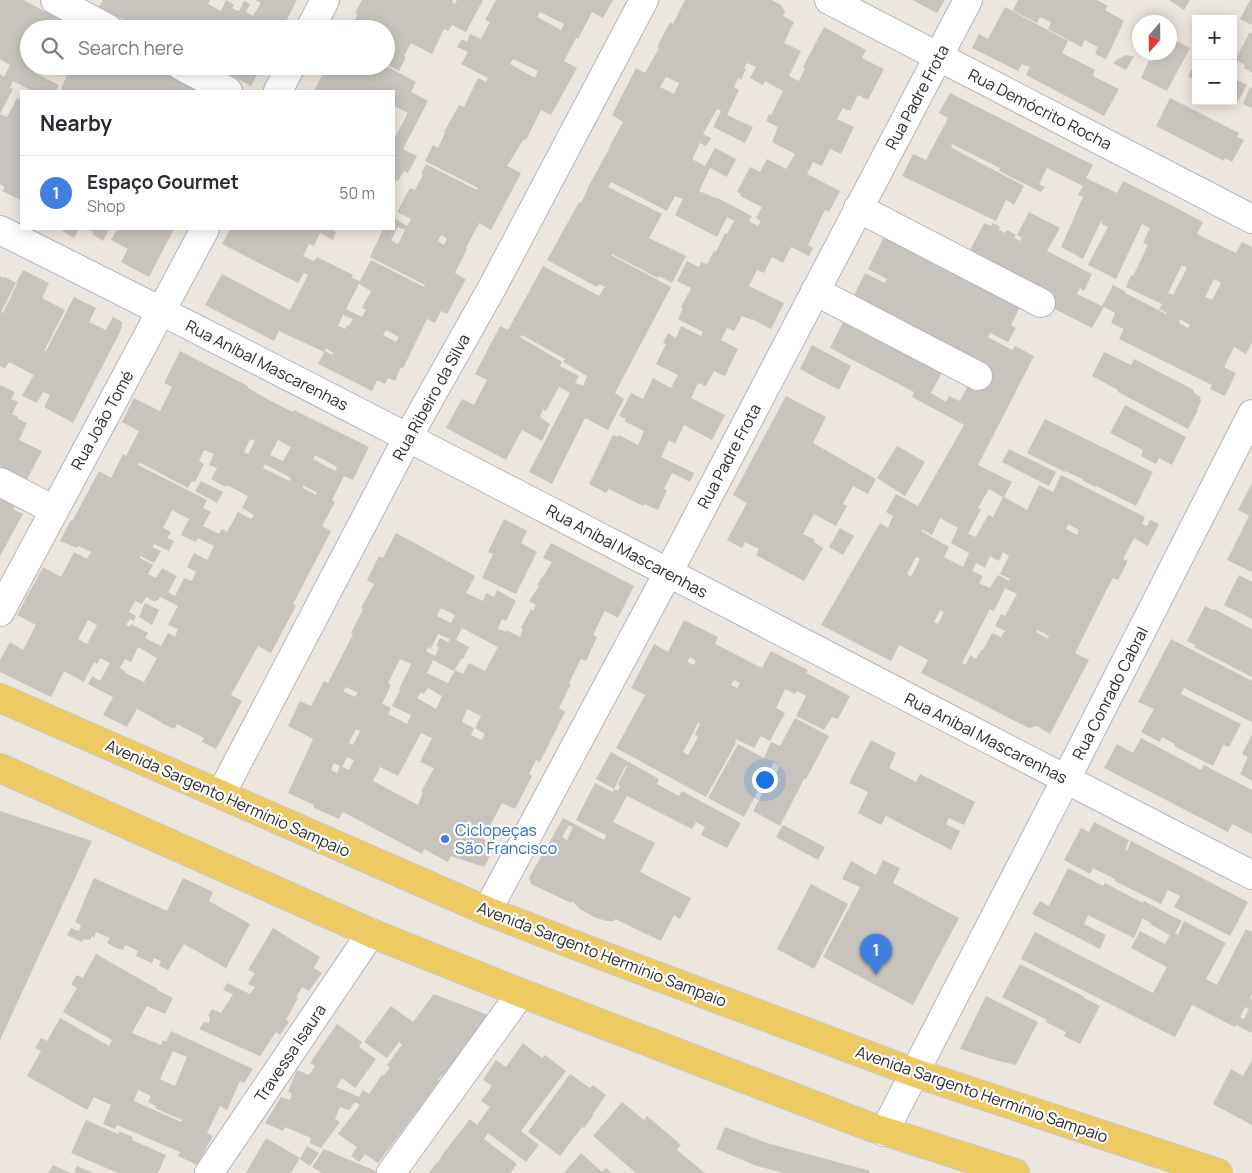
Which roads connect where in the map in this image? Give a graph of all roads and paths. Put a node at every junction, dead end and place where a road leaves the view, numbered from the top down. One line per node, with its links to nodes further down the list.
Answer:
1 (55, 0): 6 (street)
2 (325, 0): 7 (street)
3 (644, 0): 22 (street, Rua Ribeiro da Silva)
4 (828, 0): 8 (street, Rua Demócrito Rocha)
5 (968, 0): 8 (street, Rua Padre Frota)
6 (92, 20)
7 (315, 20)
8 (938, 57): 13 (street, Rua Padre Frota); 14 (street, Rua Demócrito Rocha)
9 (197, 75): 11 (street)
10 (286, 75): 12 (street)
11 (226, 90)
12 (279, 90)
13 (858, 208): 17 (street, Rua Padre Frota); 18 (street)
14 (1252, 219)
15 (0, 230): 19 (street, Rua Aníbal Mascarenhas)
16 (204, 230): 19 (street, Rua João Tomé)
17 (815, 291): 20 (street); 25 (street, Rua Padre Frota)
18 (1041, 303)
19 (162, 311): 22 (street, Rua Aníbal Mascarenhas); 24 (street, Rua João Tomé)
20 (978, 376)
21 (1252, 414): 29 (street, Rua Conrado Cabral)
22 (408, 437): 25 (street, Rua Aníbal Mascarenhas); 30 (street, Rua Ribeiro da Silva)
23 (0, 482): 24 (street)
24 (54, 510): 26 (street, Rua João Tomé)
25 (668, 573): 29 (street, Rua Aníbal Mascarenhas); 32 (street, Rua Padre Frota)
26 (0, 612)
27 (0, 698): 30 (main road, Avenida Sargento Hermínio Sampaio)
28 (0, 768): 33 (main road)
29 (1066, 779): 31 (street, Rua Aníbal Mascarenhas); 35 (street, Rua Conrado Cabral)
30 (221, 794): 32 (main road, Avenida Sargento Hermínio Sampaio)
31 (1252, 875)
32 (487, 911): 35 (main road, Avenida Sargento Hermínio Sampaio)
33 (371, 933): 34 (main road); 37 (street, Travessa Isaura)
34 (521, 993): 36 (main road); 38 (street)
35 (915, 1073): 36 (street, Rua Conrado Cabral); 40 (main road, Avenida Sargento Hermínio Sampaio)
36 (884, 1132): 39 (main road)
37 (209, 1173)
38 (391, 1173)
39 (1015, 1173)
40 (1218, 1173)

